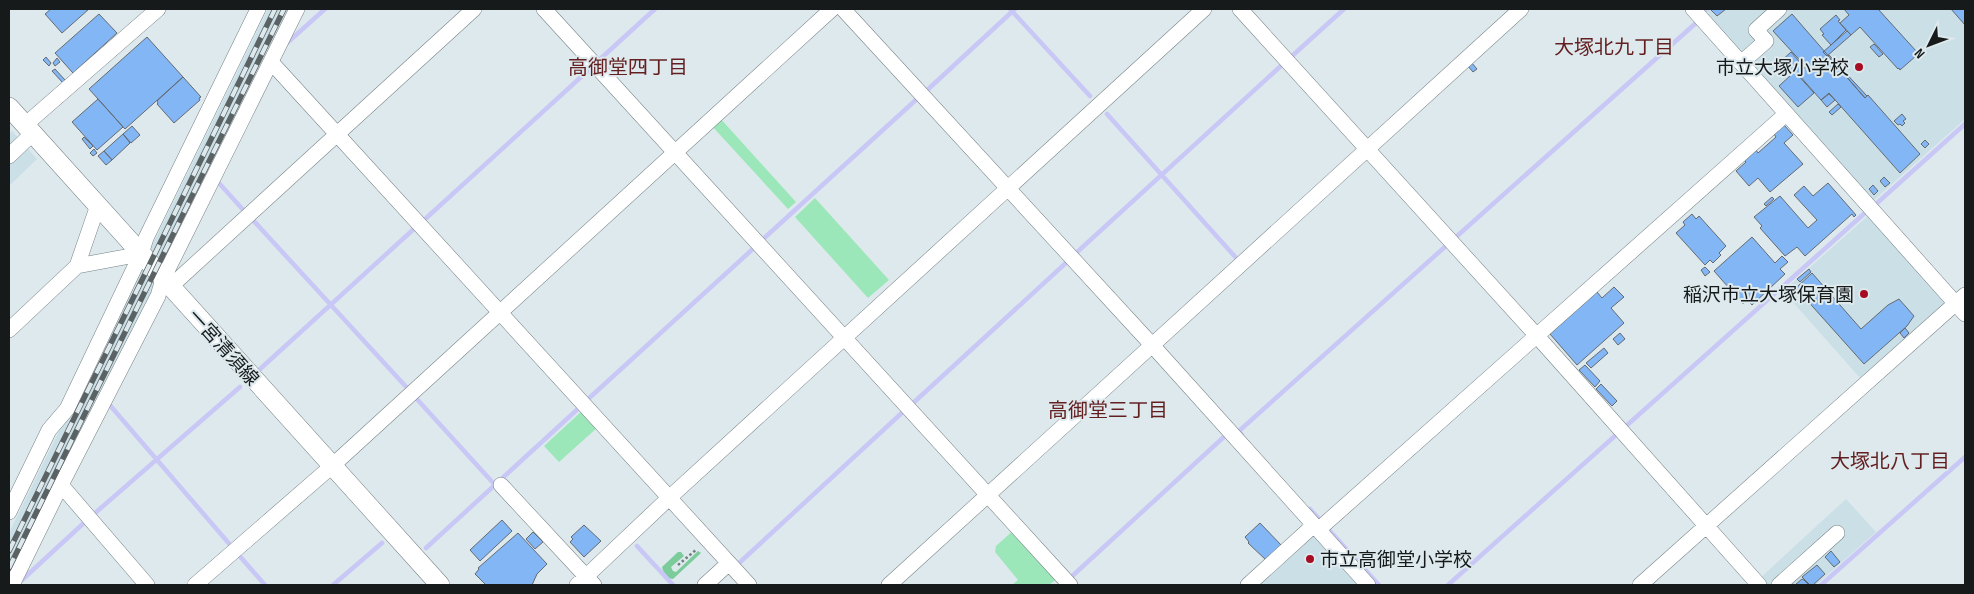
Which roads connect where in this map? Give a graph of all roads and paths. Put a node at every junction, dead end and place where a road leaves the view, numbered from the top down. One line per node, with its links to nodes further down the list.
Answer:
1 (158, 9): 13 (street)
2 (258, 9): 25 (street)
3 (297, 9): 14 (street)
4 (474, 9): 19 (street)
5 (544, 9): 21 (street)
6 (832, 9): 21 (street)
7 (843, 9): 23 (street)
8 (1204, 9): 23 (street)
9 (1240, 9): 20 (street)
10 (1521, 9): 20 (street)
11 (1692, 9): 15 (street)
12 (1779, 9): 15 (street)
13 (141, 14): 18 (street)
14 (271, 62): 19 (street); 27 (street)
15 (1741, 63): 17 (street)
16 (9, 107): 18 (main road, 一宮清須線)
17 (1786, 114): 28 (street); 31 (street)
18 (29, 129): 22 (street); 24 (main road, 一宮清須線)
19 (337, 134): 27 (street); 29 (street)
20 (1367, 149): 31 (street); 33 (street)
21 (675, 152): 29 (street); 32 (street)
22 (9, 156)
23 (1007, 188): 32 (street); 33 (street)
24 (98, 205): 25 (main road, 一宮清須線); 26 (street)
25 (141, 254): 26 (street); 27 (main road, 一宮清須線); 39 (street)
26 (77, 266): 30 (street)
27 (166, 283): 34 (main road, 一宮清須線); 35 (street)
28 (1962, 304): 40 (street)
29 (500, 312): 34 (street); 38 (street)
30 (9, 330)
31 (1537, 336): 40 (street); 41 (street)
32 (844, 338): 37 (street); 38 (street)
33 (1152, 346): 37 (street); 41 (street)
34 (332, 466): 49 (street); 50 (main road, 一宮清須線)
35 (61, 485): 47 (street); 48 (street)
36 (501, 485): 46 (street)
37 (988, 495): 53 (street); 54 (street)
38 (669, 498): 43 (street); 46 (street)
39 (9, 512)
40 (1706, 526): 57 (street); 58 (street)
41 (1316, 528): 55 (street); 56 (street)
42 (1837, 533): 59 (street)
43 (707, 540): 44 (street); 45 (path)
44 (729, 563): 51 (street); 52 (street)
45 (678, 564)
46 (585, 582)
47 (12, 585)
48 (147, 585)
49 (195, 585)
50 (440, 585)
51 (705, 585)
52 (749, 585)
53 (888, 585)
54 (1070, 585)
55 (1248, 585)
56 (1368, 585)
57 (1640, 585)
58 (1759, 585)
59 (1779, 585)

